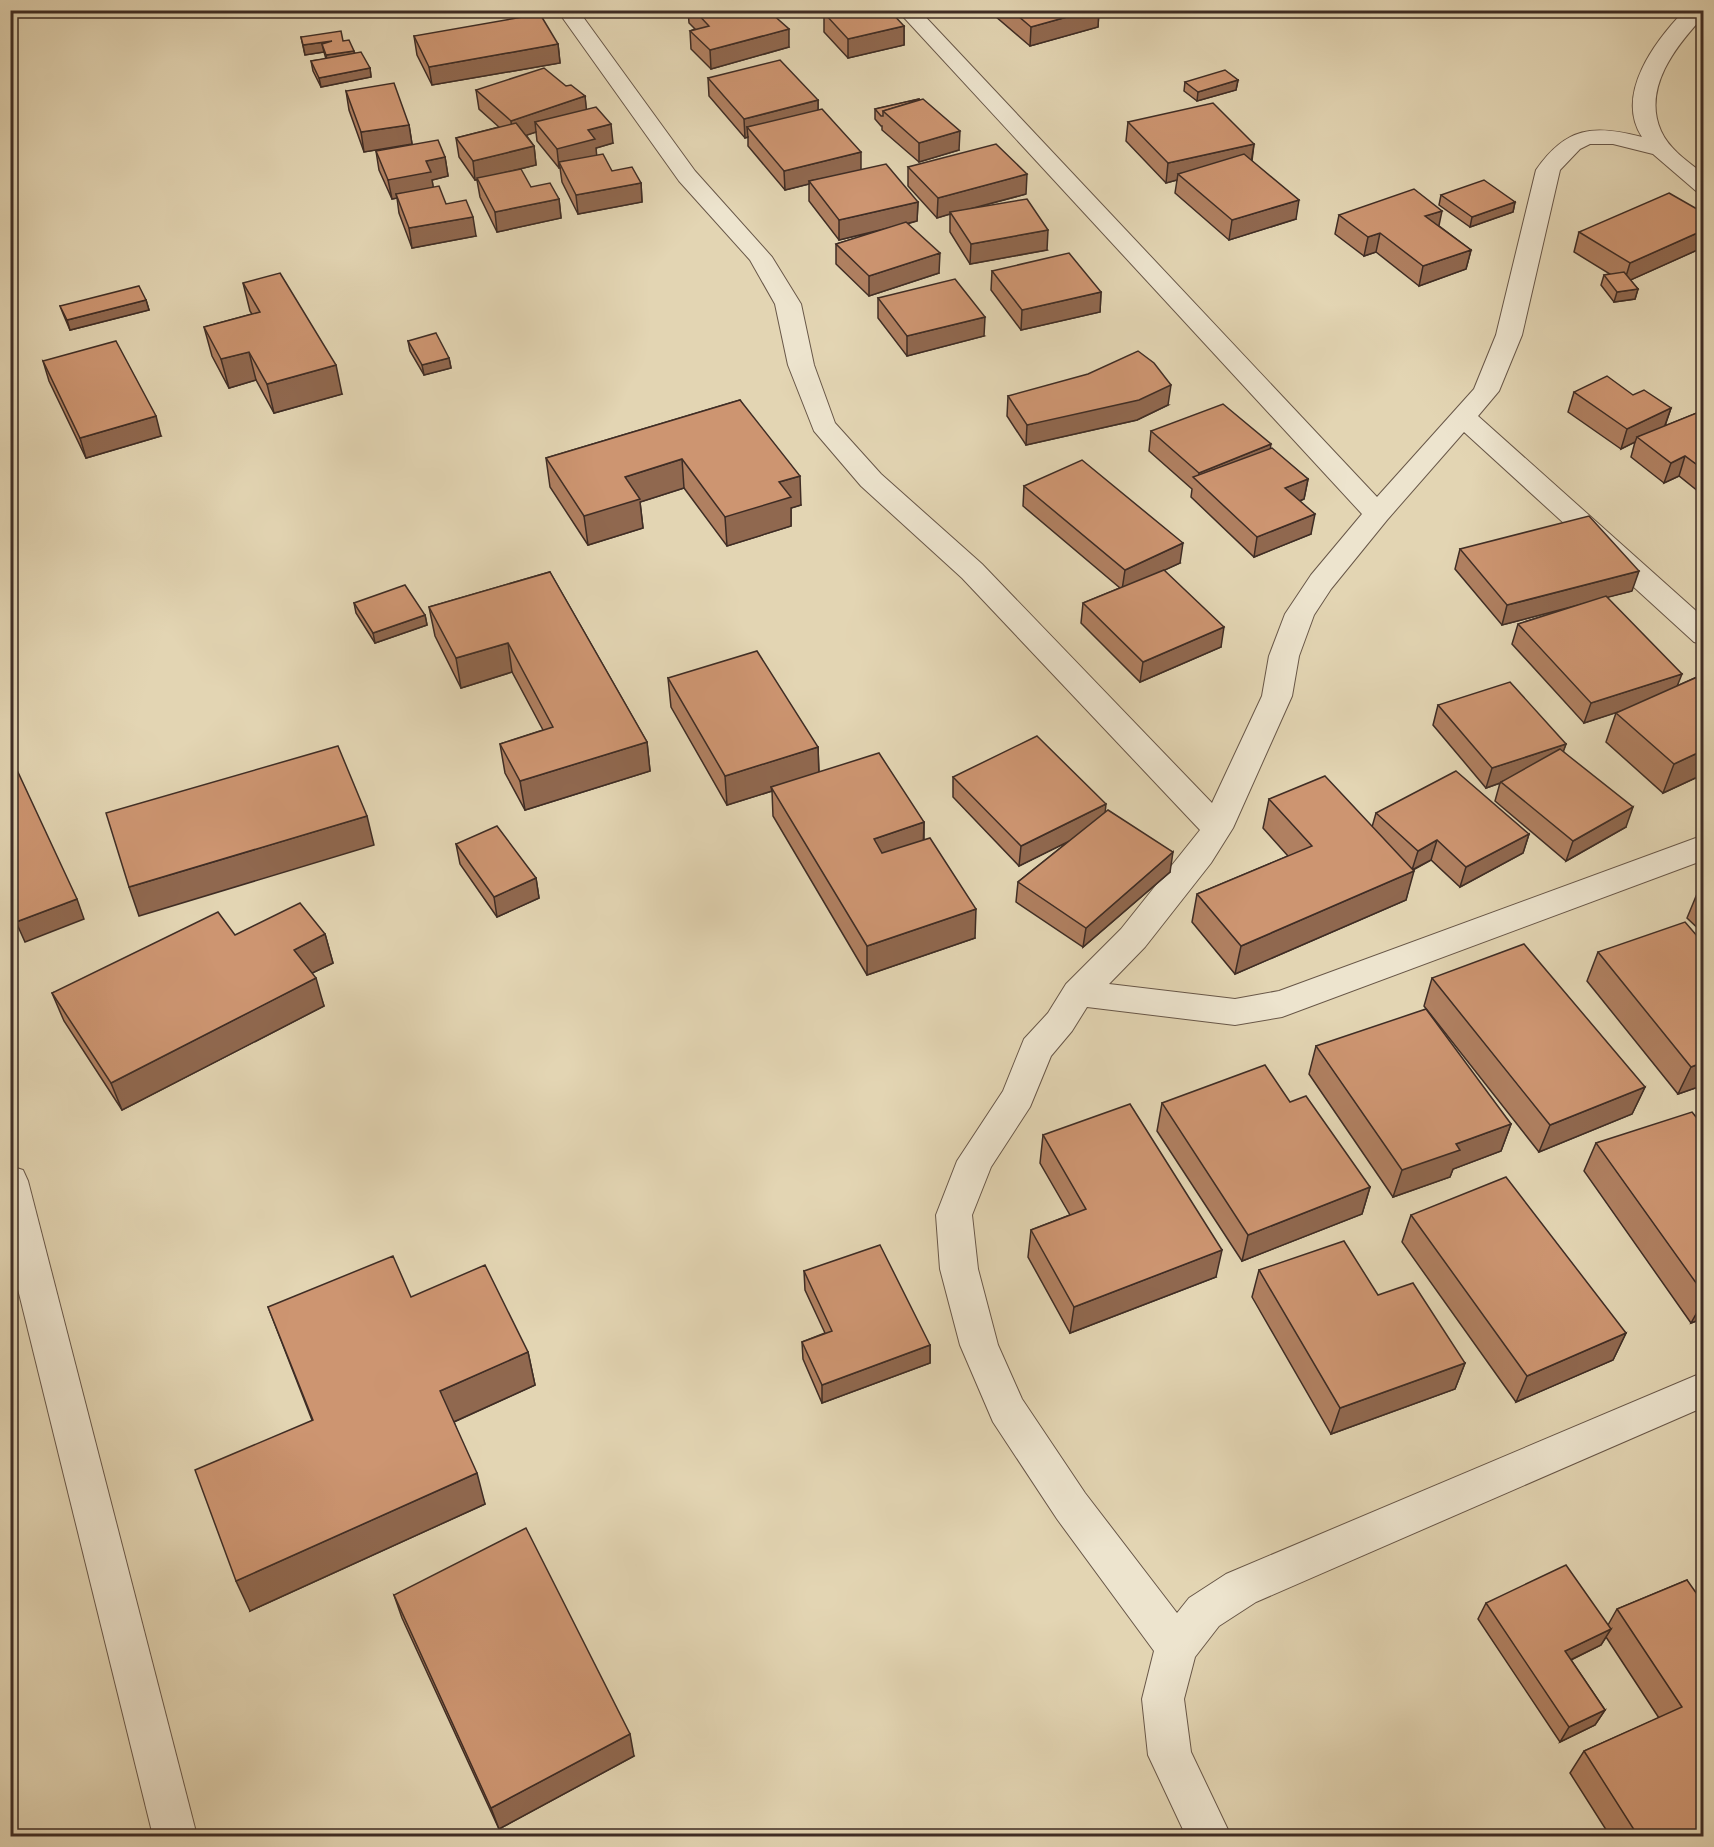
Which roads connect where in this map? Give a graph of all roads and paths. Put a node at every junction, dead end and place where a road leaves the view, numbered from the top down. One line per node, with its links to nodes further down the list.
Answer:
1 (567, 10): 9 (street)
2 (907, 10): 7 (street)
3 (1697, 10): 4 (street)
4 (1661, 149): 5 (street); 6 (street)
5 (1704, 186)
6 (1464, 418): 7 (street); 8 (street)
7 (1377, 514): 9 (street)
8 (1704, 634)
9 (1217, 828): 11 (street)
10 (1704, 847): 11 (street)
11 (1078, 993): 14 (street)
12 (10, 1181): 15 (street)
13 (1704, 1389): 14 (street)
14 (1176, 1647): 16 (street)
15 (175, 1836)
16 (1209, 1836)

